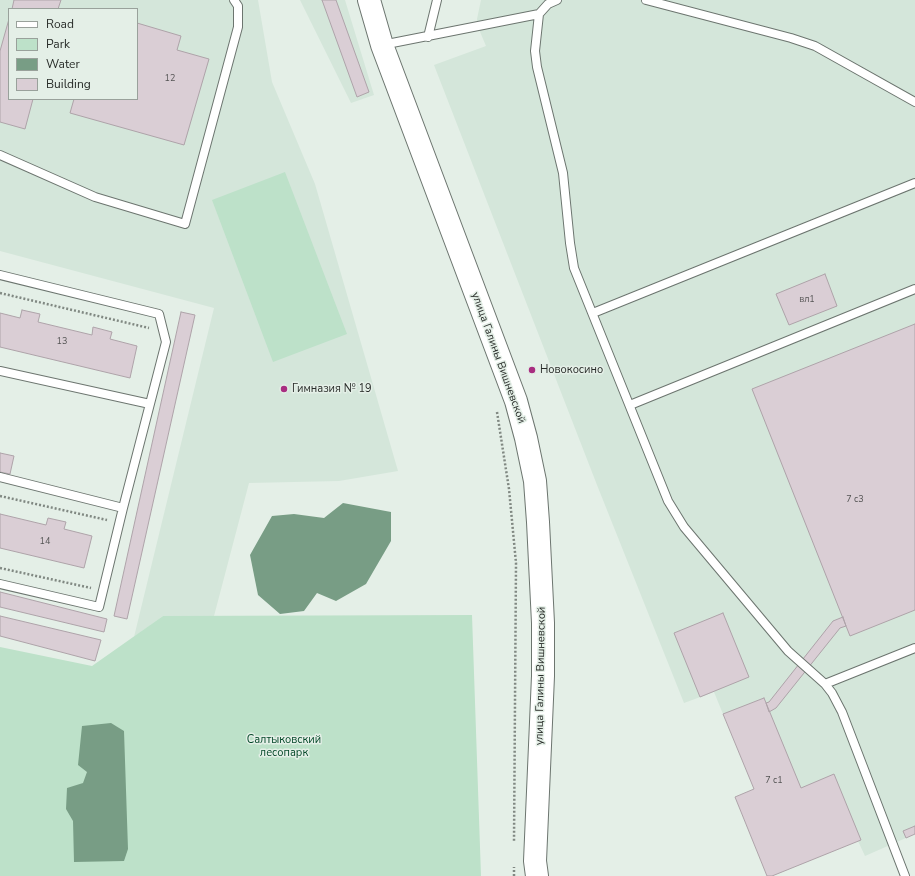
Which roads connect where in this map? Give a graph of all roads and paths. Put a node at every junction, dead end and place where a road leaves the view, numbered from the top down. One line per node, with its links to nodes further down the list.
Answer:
1 (234, 0): 10 (lane)
2 (369, 0): 8 (street, улица Галины Вишневской)
3 (436, 0): 7 (lane)
4 (557, 0): 6 (lane)
5 (646, 0): 9 (lane)
6 (538, 14): 7 (lane); 15 (lane)
7 (428, 37): 8 (lane)
8 (382, 46): 33 (street, улица Галины Вишневской)
9 (915, 102)
10 (0, 155)
11 (915, 183): 15 (lane)
12 (0, 275): 16 (lane)
13 (915, 289): 20 (lane)
14 (0, 293): 16 (path)
15 (593, 313): 20 (lane)
16 (164, 332): 18 (lane)
17 (0, 371): 18 (lane)
18 (150, 404): 23 (lane)
19 (495, 404): 30 (path)
20 (630, 405): 29 (lane)
21 (0, 477): 23 (lane)
22 (0, 496): 24 (path)
23 (123, 508): 24 (lane)
24 (119, 524): 27 (lane)
25 (0, 568): 27 (path)
26 (0, 584): 27 (lane)
27 (103, 591)
28 (915, 648): 29 (lane)
29 (825, 684): 34 (lane)
30 (514, 844)
31 (514, 860): 32 (path)
32 (514, 876)
33 (537, 876)
34 (905, 876)

